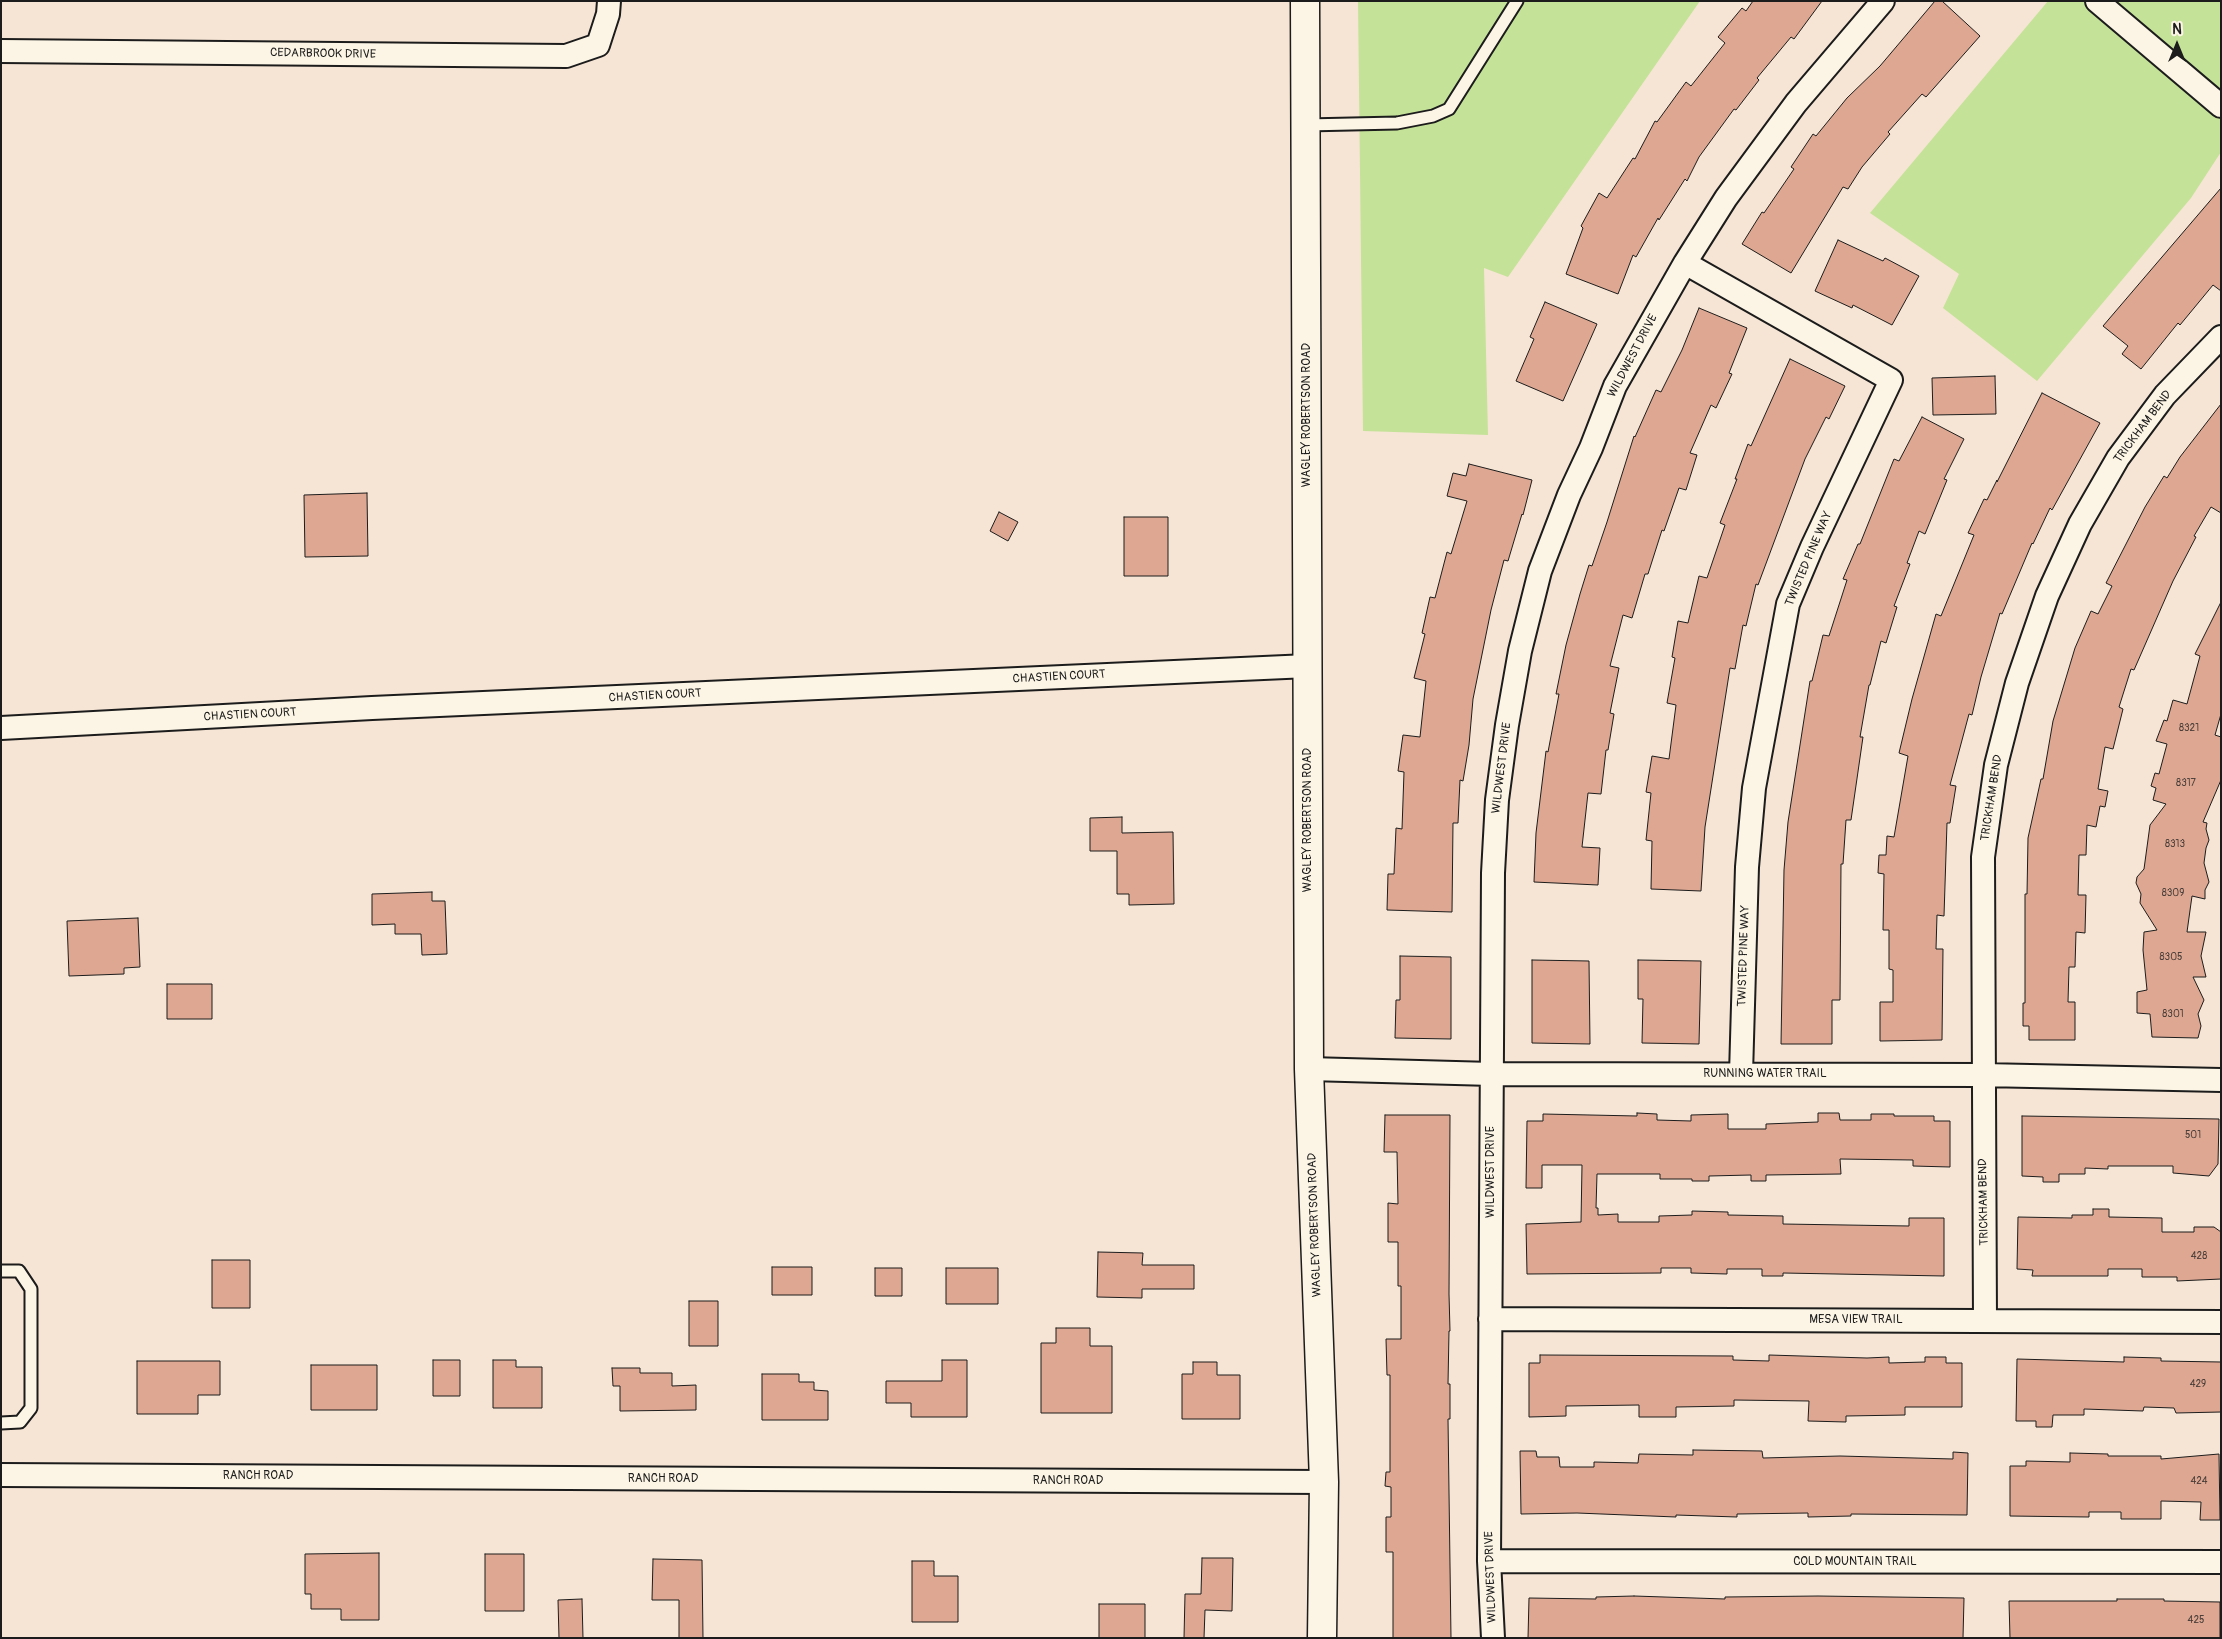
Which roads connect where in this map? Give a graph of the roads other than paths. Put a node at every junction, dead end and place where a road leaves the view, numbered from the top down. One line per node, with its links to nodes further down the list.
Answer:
1 (608, 1): 6 (street, CEDARBROOK DRIVE)
2 (1305, 1): 8 (street, WAGLEY ROBERTSON ROAD)
3 (1518, 1): 8 (lane)
4 (1883, 1): 9 (street, WILDWEST DRIVE)
5 (2097, 1): 7 (street)
6 (1, 51)
7 (2221, 106)
8 (1306, 125): 11 (street, WAGLEY ROBERTSON ROAD)
9 (1685, 263): 14 (street, WILDWEST DRIVE); 15 (street, TWISTED PINE WAY)
10 (2221, 337): 16 (street, TRICKHAM BEND)
11 (1308, 666): 12 (street, CHASTIEN COURT); 13 (street, WAGLEY ROBERTSON ROAD)
12 (1, 728)
13 (1309, 1069): 14 (street, RUNNING WATER TRAIL); 24 (street, WAGLEY ROBERTSON ROAD)
14 (1492, 1074): 15 (street, RUNNING WATER TRAIL); 19 (street, WILDWEST DRIVE)
15 (1741, 1074): 16 (street, RUNNING WATER TRAIL)
16 (1983, 1075): 17 (street, RUNNING WATER TRAIL); 20 (street, TRICKHAM BEND)
17 (2221, 1080)
18 (1, 1271): 22 (lane)
19 (1490, 1319): 20 (street, MESA VIEW TRAIL); 25 (street, WILDWEST DRIVE)
20 (1985, 1321): 21 (street, MESA VIEW TRAIL)
21 (2221, 1322)
22 (1, 1423)
23 (1, 1475): 24 (street, RANCH ROAD)
24 (1324, 1482): 27 (street, WAGLEY ROBERTSON ROAD)
25 (1489, 1561): 26 (street, COLD MOUNTAIN TRAIL); 28 (street, WILDWEST DRIVE)
26 (2221, 1562)
27 (1322, 1638)
28 (1493, 1638)

